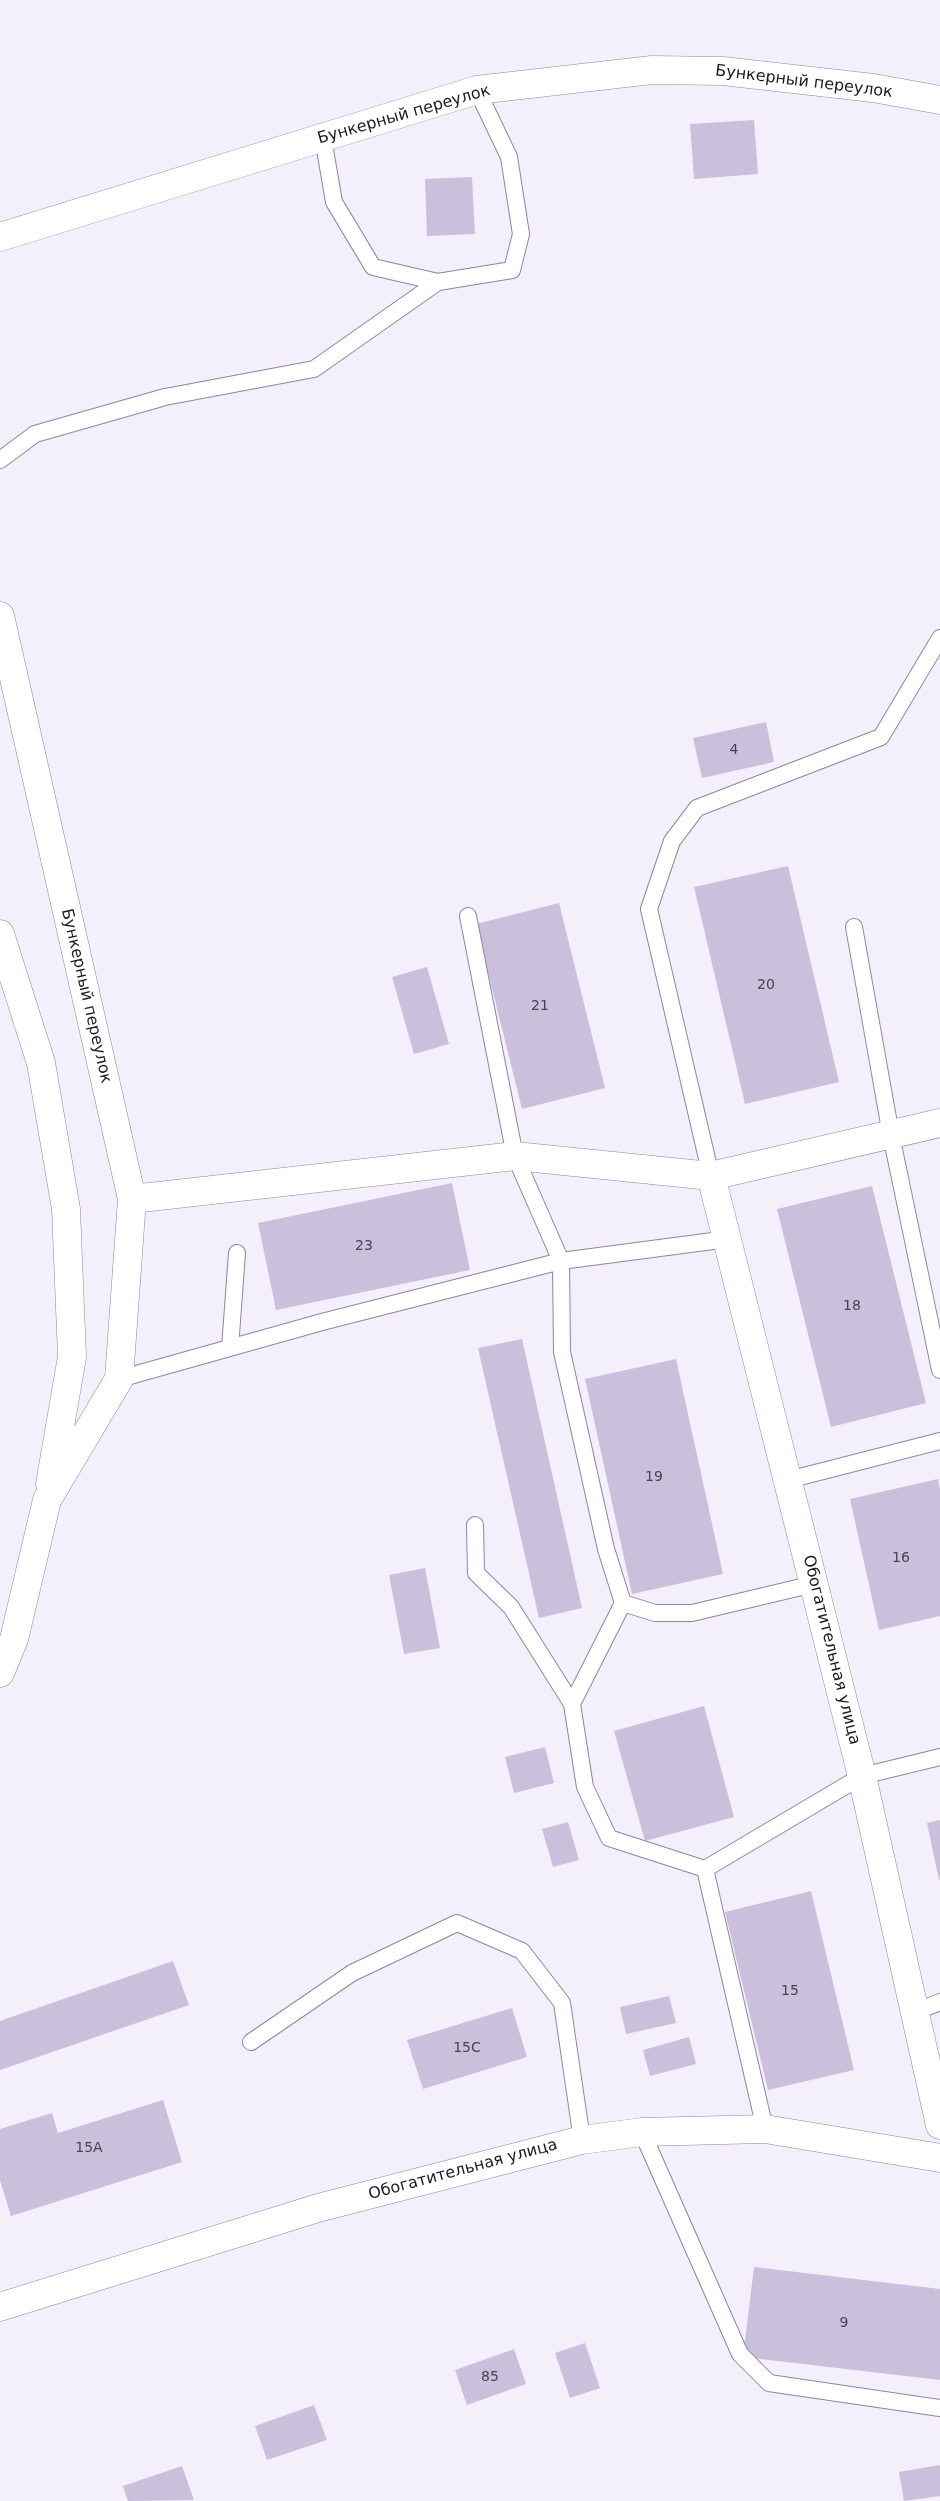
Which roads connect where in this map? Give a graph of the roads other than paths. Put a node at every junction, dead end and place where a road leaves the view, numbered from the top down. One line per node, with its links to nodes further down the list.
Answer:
1 (477, 90): 2 (street, Бункерный переулок); 3 (street, Бункерный переулок); 5 (lane)
2 (940, 100)
3 (323, 138): 4 (street, Бункерный переулок); 5 (lane)
4 (0, 237)
5 (438, 282): 6 (lane)
6 (0, 460)
7 (0, 616): 16 (street, Бункерный переулок)
8 (940, 638): 15 (lane)
9 (468, 916): 14 (lane)
10 (854, 927): 13 (lane)
11 (0, 934): 25 (street)
12 (940, 1123): 13 (street)
13 (891, 1135): 15 (street); 21 (lane)
14 (515, 1156): 15 (street); 16 (street); 19 (lane)
15 (711, 1176): 17 (street, Обогатительная улица)
16 (132, 1199): 22 (street, Бункерный переулок)
17 (728, 1239): 19 (lane); 24 (street, Обогатительная улица)
18 (237, 1253): 20 (lane)
19 (561, 1261): 20 (lane); 28 (lane)
20 (230, 1348): 22 (lane)
21 (940, 1370)
22 (119, 1379): 25 (street)
23 (940, 1441): 24 (lane)
24 (788, 1480): 27 (street, Обогатительная улица)
25 (47, 1500): 29 (street)
26 (475, 1526): 30 (lane)
27 (814, 1584): 28 (lane); 32 (street, Обогатительная улица)
28 (623, 1603): 30 (lane)
29 (0, 1673)
30 (572, 1704): 33 (lane)
31 (940, 1757): 32 (lane)
32 (862, 1776): 33 (lane); 35 (street, Обогатительная улица)
33 (705, 1870): 38 (lane)
34 (940, 2002): 35 (lane)
35 (915, 2012): 37 (street, Обогатительная улица)
36 (251, 2042): 40 (lane)
37 (940, 2125)
38 (765, 2129): 39 (street, Обогатительная улица); 41 (street, Обогатительная улица)
39 (642, 2132): 40 (street, Обогатительная улица); 43 (lane)
40 (582, 2140): 42 (street, Обогатительная улица)
41 (940, 2158)
42 (0, 2307)
43 (940, 2408)

